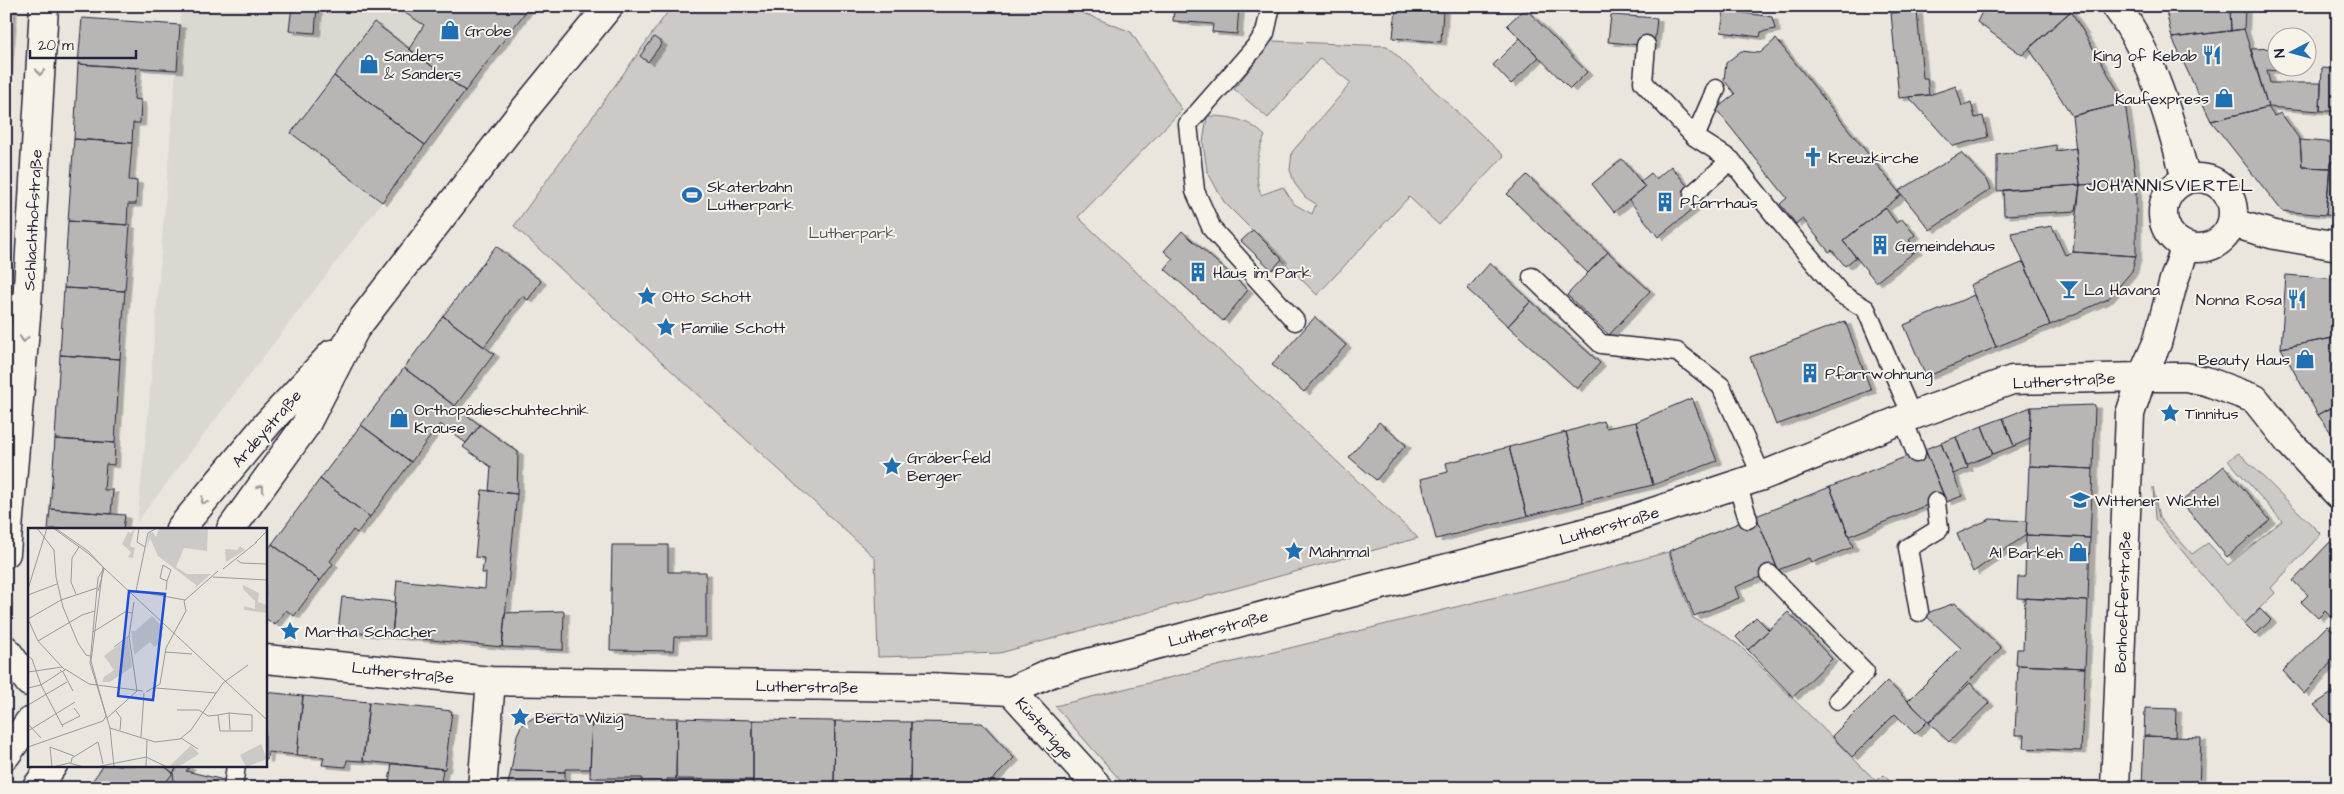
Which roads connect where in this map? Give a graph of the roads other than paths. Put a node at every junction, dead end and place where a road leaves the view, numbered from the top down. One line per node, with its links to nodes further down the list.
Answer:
1 (44, 6): 15 (street, Schlachthofstraße, one-way to 15)
2 (609, 6): 17 (street)
3 (1271, 6): 16 (lane)
4 (2116, 6): 9 (street)
5 (1646, 45): 7 (lane)
6 (1716, 89): 7 (lane)
7 (1695, 137): 8 (lane)
8 (1731, 160): 10 (lane); 19 (lane)
9 (2186, 179): 11 (street); 12 (street)
10 (1693, 194)
11 (2232, 223): 12 (street); 13 (street)
12 (2186, 246): 18 (street, Bonhoefferstraße)
13 (2338, 246)
14 (1532, 277): 21 (lane)
15 (17, 305): 27 (street, Schlachthofstraße, one-way to 27)
16 (1296, 321)
17 (355, 329): 25 (street, Ardeystraße, one-way to 25); 26 (street, one-way to 17)
18 (2142, 377): 19 (street, Lutherstraße); 22 (street, Lutherstraße); 44 (street, Bonhoefferstraße)
19 (1908, 418): 20 (lane); 21 (street, Lutherstraße)
20 (1916, 453)
21 (1749, 480): 24 (lane); 34 (street, Lutherstraße)
22 (2338, 494)
23 (1936, 502): 29 (lane)
24 (1748, 519)
25 (181, 528)
26 (232, 528)
27 (6, 553)
28 (1769, 574): 35 (lane)
29 (1920, 612)
30 (6, 650): 32 (street)
31 (266, 659): 33 (street, Lutherstraße)
32 (28, 681)
33 (491, 681): 34 (street, Lutherstraße); 42 (street)
34 (1011, 691): 43 (street, Küsterigge)
35 (1838, 700)
36 (28, 723): 37 (street)
37 (6, 755)
38 (52, 766): 40 (street)
39 (236, 766): 41 (lane)
40 (36, 788)
41 (233, 788)
42 (482, 788)
43 (1099, 788)
44 (2115, 788)

